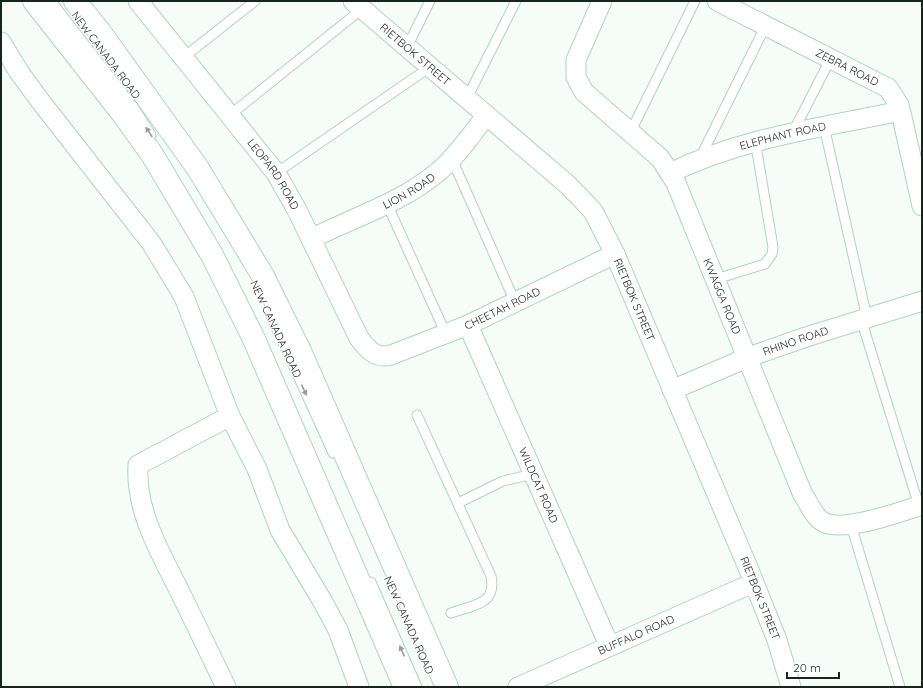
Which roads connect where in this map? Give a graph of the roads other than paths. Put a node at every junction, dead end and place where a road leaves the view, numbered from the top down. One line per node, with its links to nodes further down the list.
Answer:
1 (34, 1): 63 (main road, NEW CANADA ROAD)
2 (51, 1): 27 (lane, NEW CANADA ROAD, one-way to 2)
3 (64, 1): 37 (lane, NEW CANADA ROAD)
4 (75, 1): 66 (main road, NEW CANADA ROAD)
5 (138, 1): 16 (street, LEOPARD ROAD)
6 (255, 1): 16 (lane)
7 (430, 1): 15 (lane)
8 (516, 1): 19 (lane)
9 (602, 1): 24 (street, KWAGGA ROAD)
10 (695, 1): 24 (lane)
11 (717, 1): 13 (street, ZEBRA ROAD)
12 (357, 5): 15 (street, RIETBOK STREET); 21 (lane)
13 (766, 25): 17 (street, ZEBRA ROAD); 29 (lane)
14 (1, 42): 49 (street)
15 (407, 47): 18 (street, RIETBOK STREET)
16 (184, 57): 21 (street, LEOPARD ROAD)
17 (831, 58): 20 (street, ZEBRA ROAD); 25 (lane)
18 (430, 67): 19 (street, RIETBOK STREET); 30 (lane)
19 (467, 98): 22 (street, RIETBOK STREET)
20 (900, 111): 23 (street, ELEPHANT ROAD); 33 (street, ZEBRA ROAD)
21 (230, 115): 30 (street, LEOPARD ROAD)
22 (486, 116): 28 (street, LION ROAD); 35 (street, RIETBOK STREET)
23 (824, 126): 25 (street, ELEPHANT ROAD); 42 (lane)
24 (631, 132): 31 (street, KWAGGA ROAD)
25 (793, 132): 26 (street, ELEPHANT ROAD)
26 (755, 140): 29 (street, ELEPHANT ROAD); 38 (lane)
27 (155, 142)
28 (452, 159): 32 (street, LION ROAD); 41 (lane)
29 (699, 159): 31 (street, ELEPHANT ROAD)
30 (276, 173): 34 (street, LEOPARD ROAD)
31 (670, 173): 38 (street, KWAGGA ROAD)
32 (387, 204): 34 (street, LION ROAD); 44 (lane)
33 (922, 206)
34 (311, 239): 45 (street, LEOPARD ROAD)
35 (616, 254): 41 (street, CHEETAH ROAD); 47 (street, RIETBOK STREET)
36 (227, 264): 52 (lane, NEW CANADA ROAD)
37 (252, 276)
38 (716, 279): 46 (street, KWAGGA ROAD)
39 (922, 301): 42 (street, RHINO ROAD)
40 (264, 302): 50 (lane, NEW CANADA ROAD, one-way to 50)
41 (515, 302): 43 (street, CHEETAH ROAD)
42 (864, 319): 46 (street, RHINO ROAD); 54 (lane)
43 (468, 325): 44 (street, CHEETAH ROAD); 51 (street, WILDCAT ROAD)
44 (446, 334): 45 (street, CHEETAH ROAD)
45 (385, 357)
46 (749, 357): 47 (street, RHINO ROAD); 55 (street, KWAGGA ROAD)
47 (672, 390): 57 (street, RIETBOK STREET)
48 (417, 415): 53 (lane)
49 (230, 416): 61 (street); 62 (street)
50 (338, 465)
51 (534, 474): 53 (lane); 59 (street, WILDCAT ROAD)
52 (334, 499)
53 (458, 503): 58 (lane)
54 (920, 505): 55 (street, KWAGGA ROAD)
55 (851, 525): 69 (lane)
56 (366, 571): 64 (lane, NEW CANADA ROAD, one-way to 56)
57 (753, 583): 59 (street, BUFFALO ROAD); 68 (street, RIETBOK STREET)
58 (451, 613)
59 (609, 645): 67 (street, BUFFALO ROAD)
60 (421, 651): 65 (lane, NEW CANADA ROAD)
61 (226, 687)
62 (359, 687)
63 (405, 687)
64 (417, 687)
65 (437, 687)
66 (447, 687)
67 (518, 687)
68 (791, 687)
69 (900, 687)

